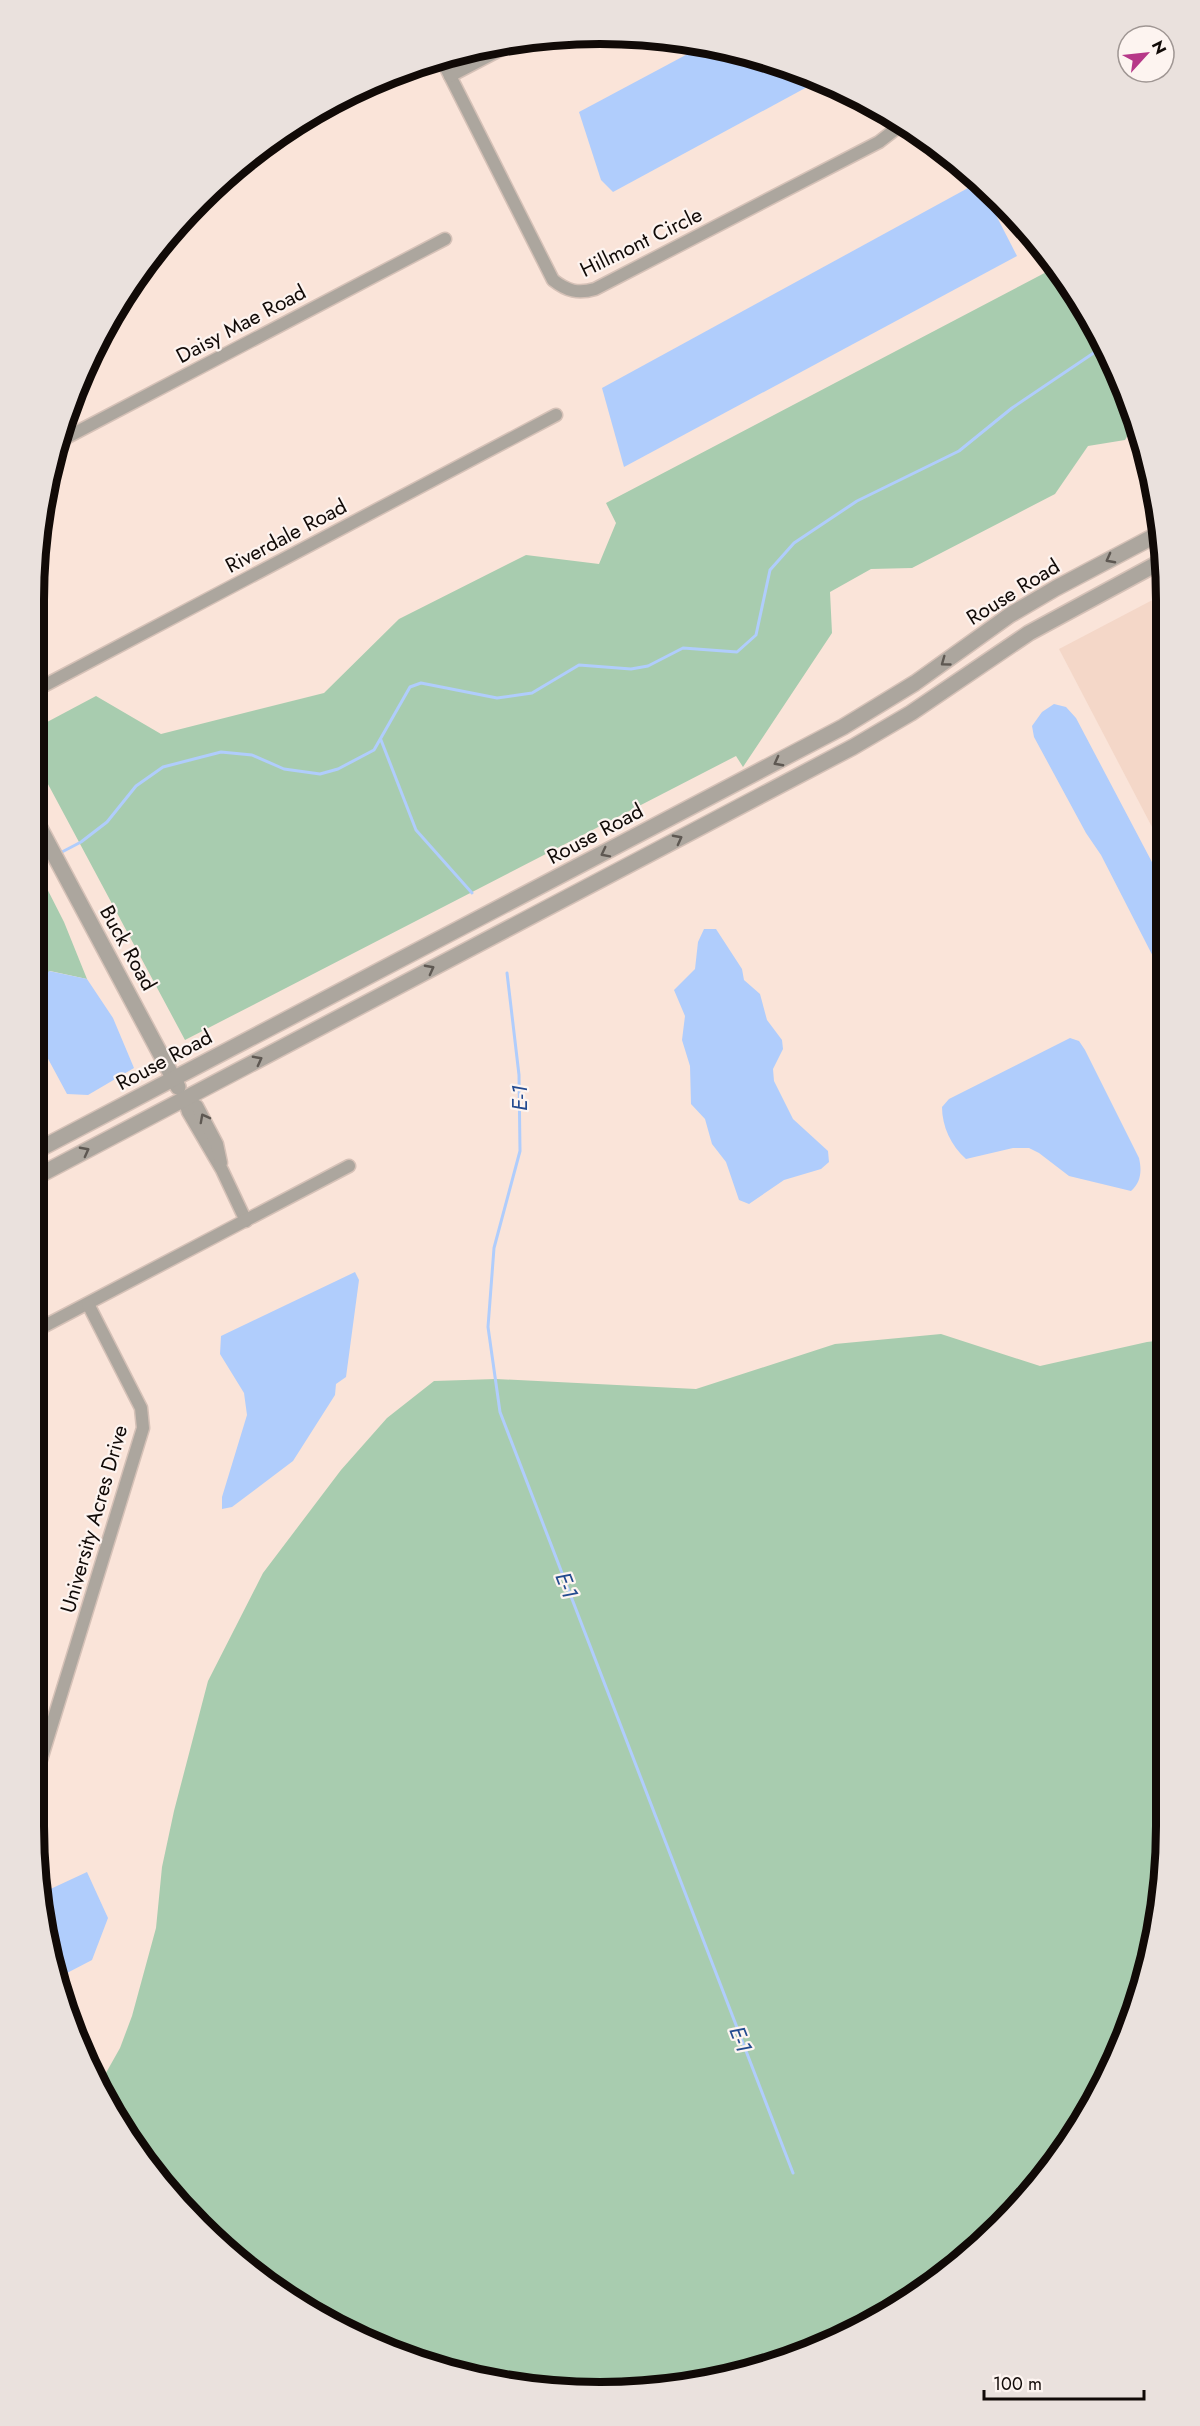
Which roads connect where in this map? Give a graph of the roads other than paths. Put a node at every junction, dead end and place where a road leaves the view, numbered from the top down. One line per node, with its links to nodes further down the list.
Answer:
1 (493, 54): 3 (street)
2 (445, 66): 3 (street, Hillmont Circle)
3 (450, 76): 4 (street, Hillmont Circle)
4 (895, 129)
5 (445, 238): 7 (street, Daisy Mae Road)
6 (556, 415): 10 (street, Riverdale Road)
7 (68, 437)
8 (1153, 537): 11 (street, Rouse Road, one-way to 11)
9 (1155, 565): 12 (street, Rouse Road)
10 (44, 686)
11 (843, 727): 12 (street); 14 (street, Rouse Road, one-way to 14)
12 (853, 747): 15 (street, Rouse Road, one-way to 12)
13 (44, 836): 14 (street, Buck Road)
14 (174, 1078): 15 (street, Buck Road); 16 (street, Rouse Road)
15 (184, 1099): 18 (street, Rouse Road, one-way to 15); 19 (street, Buck Road)
16 (44, 1147)
17 (349, 1166): 19 (street)
18 (44, 1173)
19 (246, 1221): 20 (street)
20 (88, 1304): 21 (street); 22 (street, University Acres Drive)
21 (44, 1326)
22 (44, 1750)

